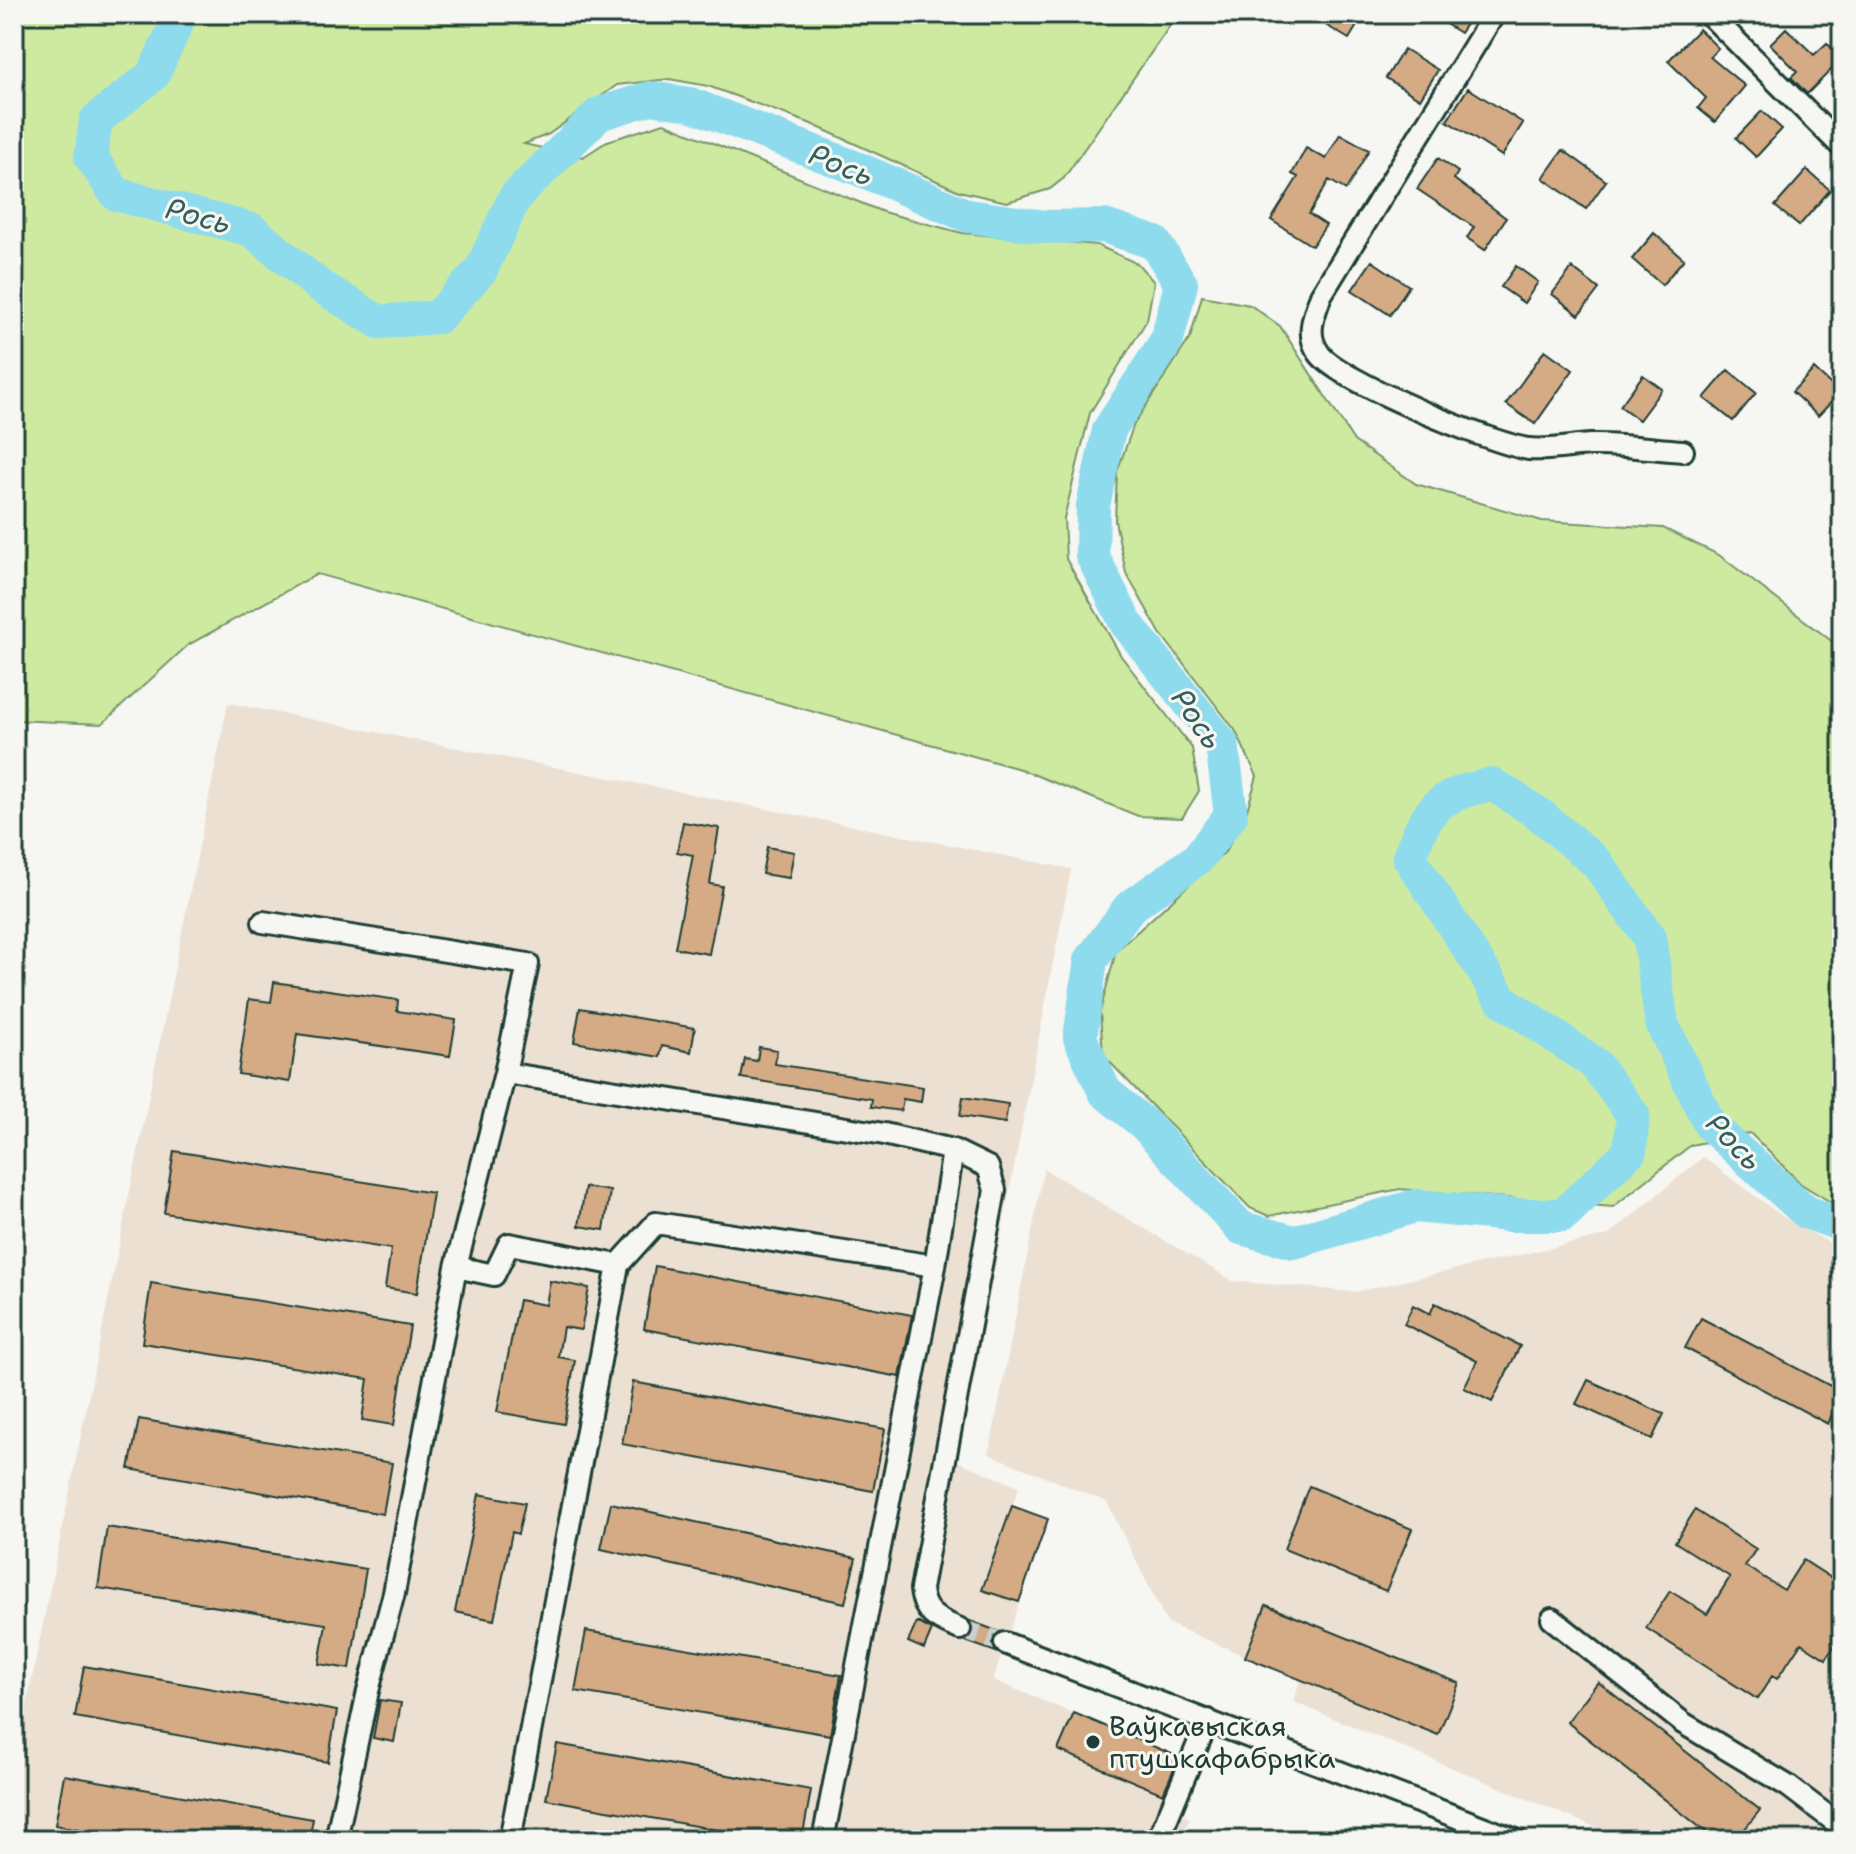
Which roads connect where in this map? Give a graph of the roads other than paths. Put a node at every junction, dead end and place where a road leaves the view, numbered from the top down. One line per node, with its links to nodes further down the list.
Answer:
1 (1494, 14): 4 (street)
2 (1709, 14): 3 (street)
3 (1842, 147)
4 (1683, 451)
5 (263, 922): 6 (street)
6 (505, 1073): 7 (street); 10 (street)
7 (953, 1150): 9 (street); 12 (street)
8 (618, 1265): 9 (street); 10 (street); 17 (street)
9 (935, 1266): 18 (street)
10 (456, 1267): 16 (street)
11 (1552, 1619): 15 (street)
12 (960, 1629)
13 (1005, 1643): 14 (street)
14 (1208, 1720): 19 (street); 20 (street)
15 (1842, 1827)
16 (336, 1840)
17 (510, 1840)
18 (823, 1840)
19 (1158, 1840)
20 (1516, 1840)

